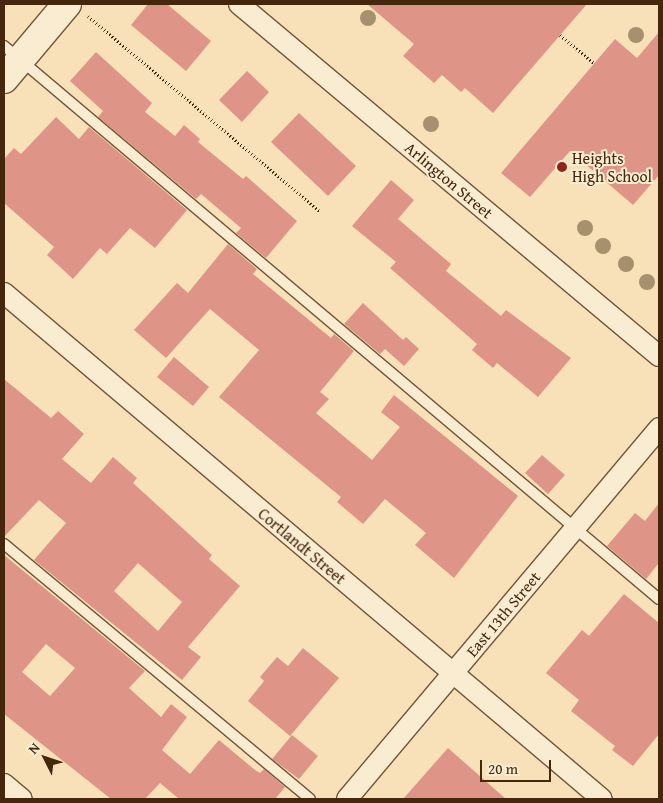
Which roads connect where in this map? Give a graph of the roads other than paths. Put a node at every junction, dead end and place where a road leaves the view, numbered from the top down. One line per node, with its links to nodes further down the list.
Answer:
1 (240, 4): 5 (street, Arlington Street)
2 (76, 9): 3 (street)
3 (9, 62): 7 (lane)
4 (4, 293): 10 (street, Cortlandt Street)
5 (659, 356)
6 (659, 428): 7 (street, East 13th Street)
7 (575, 528): 9 (lane); 10 (street, East 13th Street)
8 (4, 544): 13 (lane)
9 (659, 599)
10 (452, 674): 14 (street, East 13th Street); 15 (street, Cortlandt Street)
11 (4, 784): 12 (street)
12 (22, 799)
13 (310, 799)
14 (347, 799)
15 (602, 799)

